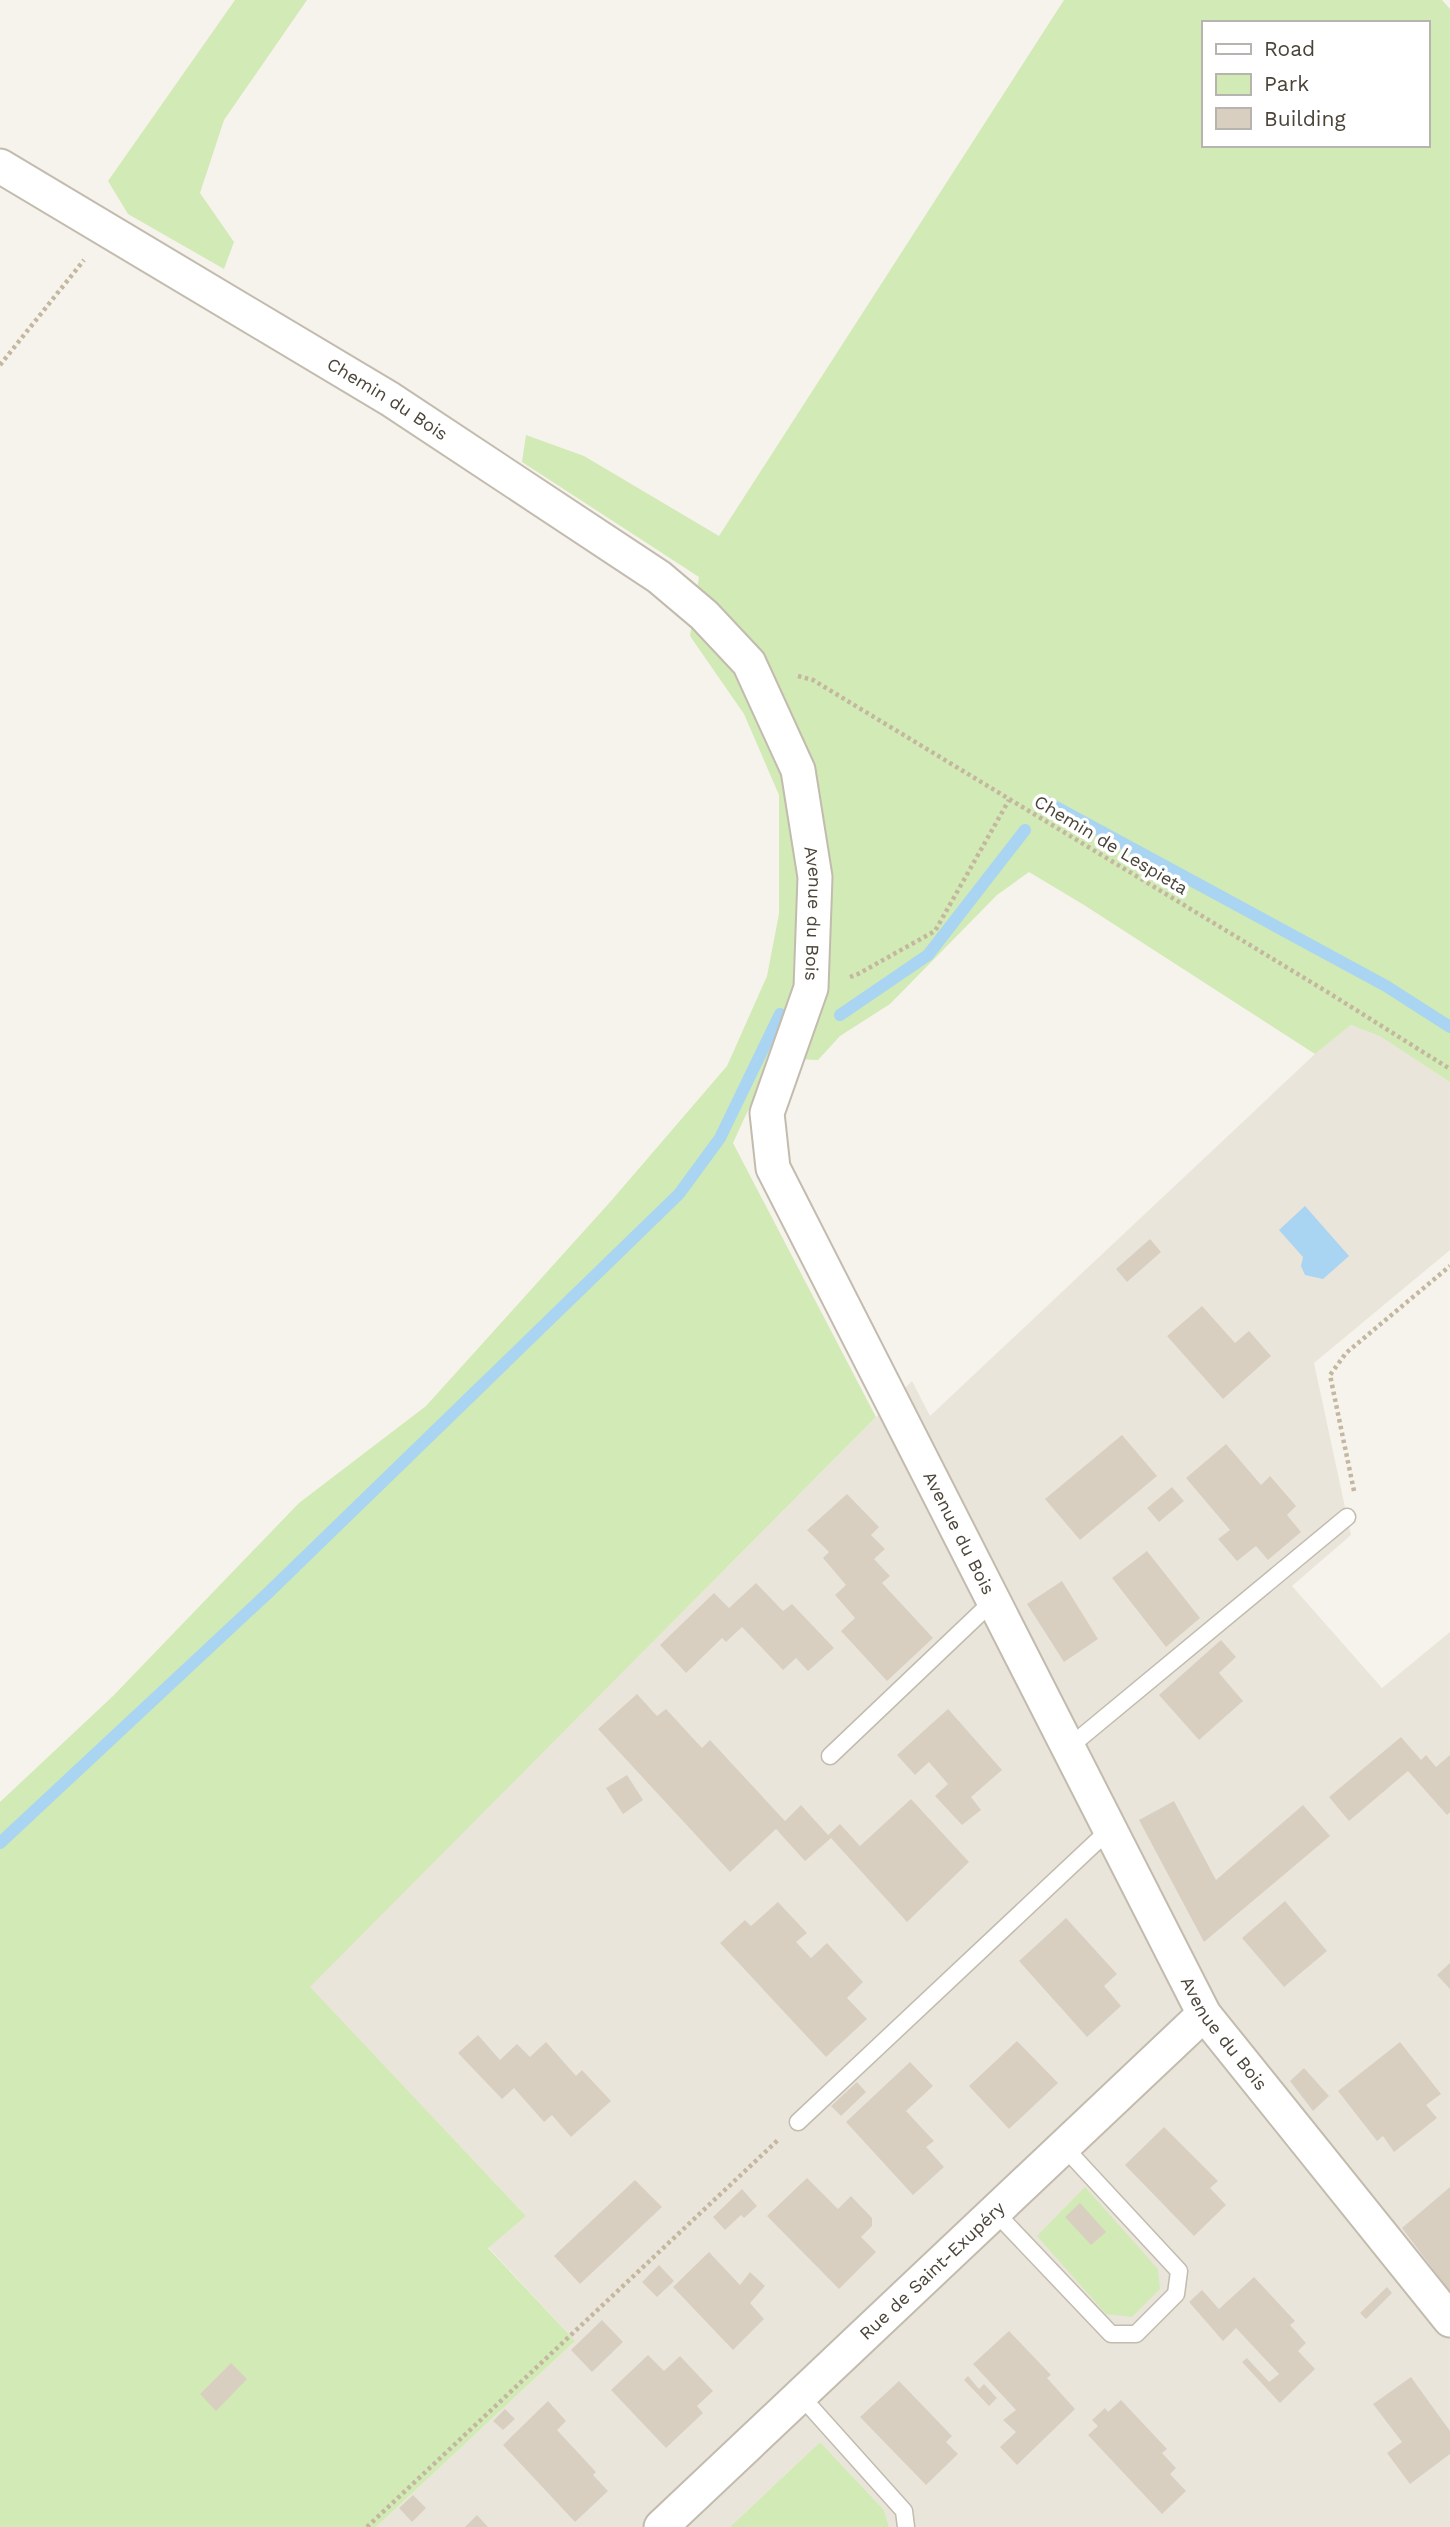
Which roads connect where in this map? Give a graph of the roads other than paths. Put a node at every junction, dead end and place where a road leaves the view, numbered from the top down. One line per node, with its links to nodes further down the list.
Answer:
1 (0, 166): 2 (street, Chemin du Bois)
2 (749, 663): 4 (street, Avenue du Bois)
3 (1347, 1517): 5 (lane)
4 (994, 1601): 5 (street, Avenue du Bois); 6 (lane)
5 (1068, 1748): 7 (street, Avenue du Bois)
6 (830, 1756)
7 (1110, 1829): 8 (street, Avenue du Bois); 9 (lane)
8 (1205, 2014): 10 (street, Rue de Saint-Exupéry); 12 (street, Avenue du Bois)
9 (798, 2122)
10 (1064, 2147): 11 (street, Rue de Saint-Exupéry); 11 (lane)
11 (995, 2212): 13 (street, Rue de Saint-Exupéry)
12 (1450, 2320)
13 (800, 2395): 14 (street, Rue de Saint-Exupéry); 15 (lane)
14 (661, 2527)
15 (906, 2527)

